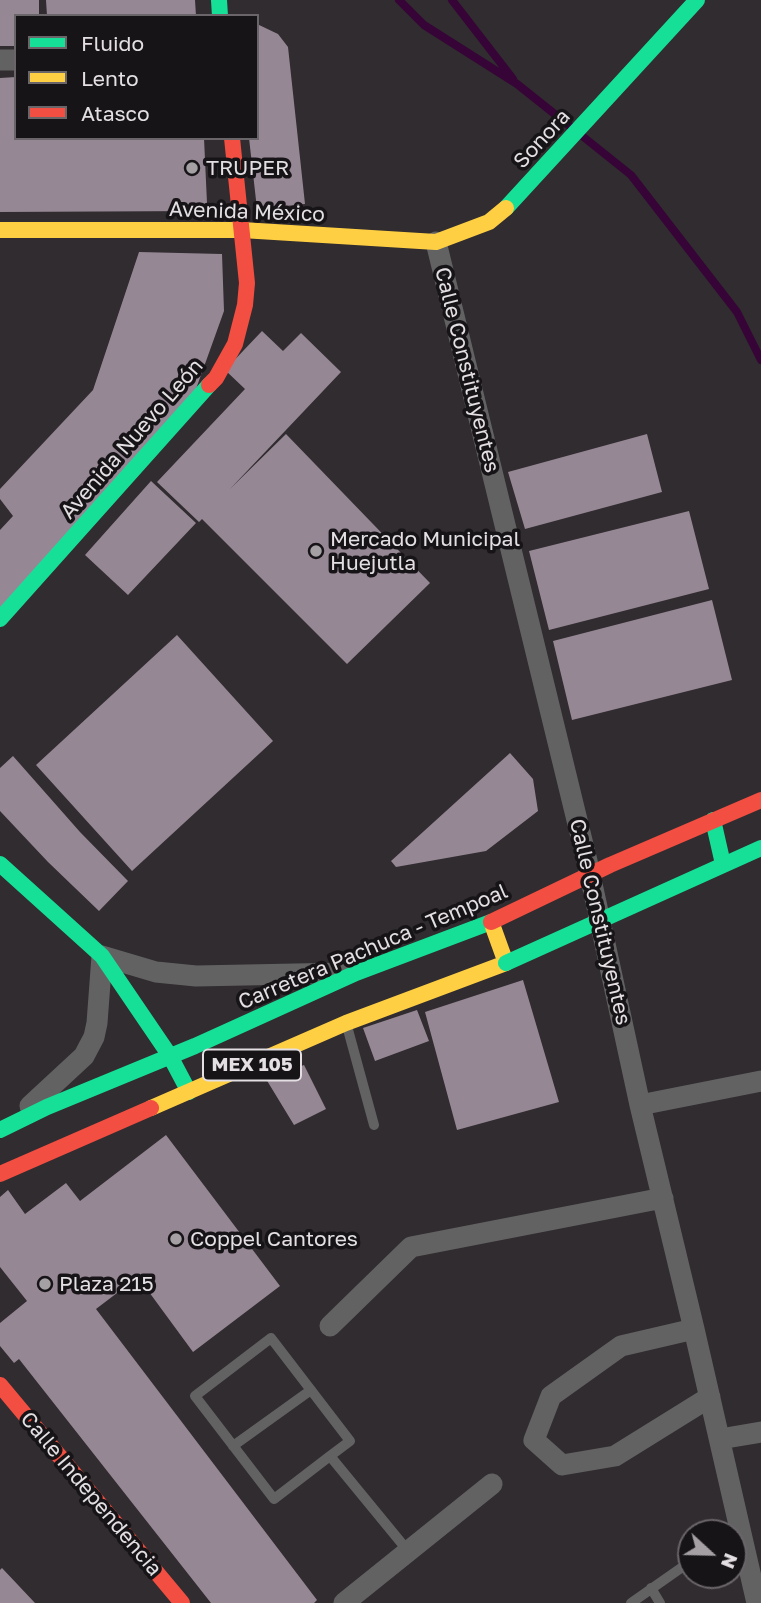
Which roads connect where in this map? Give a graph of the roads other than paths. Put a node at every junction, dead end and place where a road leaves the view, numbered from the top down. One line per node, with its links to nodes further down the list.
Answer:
1 (697, 0): 3 (street, Sonora)
2 (232, 140): 4 (street, Avenida Nuevo León)
3 (489, 222): 6 (street, Avenida México)
4 (243, 230): 5 (street, Avenida México); 6 (street, Avenida México); 7 (street, Avenida Nuevo León)
5 (2, 234)
6 (436, 242): 21 (street, Calle Constituyentes)
7 (0, 620)
8 (761, 800): 9 (street, Carretera Pachuca - Tempoal / MEX 105, bridge)
9 (713, 820): 12 (street); 13 (street, Carretera Pachuca - Tempoal / MEX 105, bridge)
10 (761, 848): 12 (street, MEX 105, bridge)
11 (0, 864): 14 (street)
12 (723, 864): 15 (street, MEX 105, bridge)
13 (491, 922): 15 (street); 16 (street, Carretera Pachuca - Tempoal / MEX 105)
14 (102, 956): 16 (street); 18 (street); 23 (street)
15 (506, 963): 17 (street, MEX 105)
16 (356, 973): 18 (street, Carretera Pachuca - Tempoal / MEX 105)
17 (346, 1023): 20 (street, MEX 105); 22 (lane)
18 (170, 1056): 20 (street); 23 (street, Carretera Pachuca - Tempoal / MEX 105)
19 (761, 1081): 21 (street)
20 (189, 1092): 24 (street, MEX 105)
21 (640, 1105): 25 (street, Calle Constituyentes)
22 (374, 1125)
23 (5, 1127)
24 (0, 1174)
25 (663, 1198): 26 (street); 27 (street, Calle Constituyentes)
26 (330, 1326)
27 (694, 1329): 30 (street, Calle Constituyentes); 30 (street)
28 (0, 1385): 41 (street, Calle Independencia)
29 (311, 1390): 33 (lane); 33 (lane); 34 (lane)
30 (710, 1397): 32 (street, Calle Constituyentes)
31 (761, 1432): 32 (street)
32 (720, 1439): 36 (street, Calle Constituyentes)
33 (233, 1446): 34 (lane)
34 (330, 1456): 37 (lane)
35 (492, 1484): 37 (street)
36 (735, 1519)
37 (408, 1552): 42 (street)
38 (747, 1567): 45 (street, Calle Constituyentes)
39 (677, 1570): 40 (lane)
40 (651, 1588): 43 (lane); 44 (lane)
41 (182, 1603)
42 (344, 1603)
43 (631, 1603)
44 (660, 1603)
45 (757, 1603)

